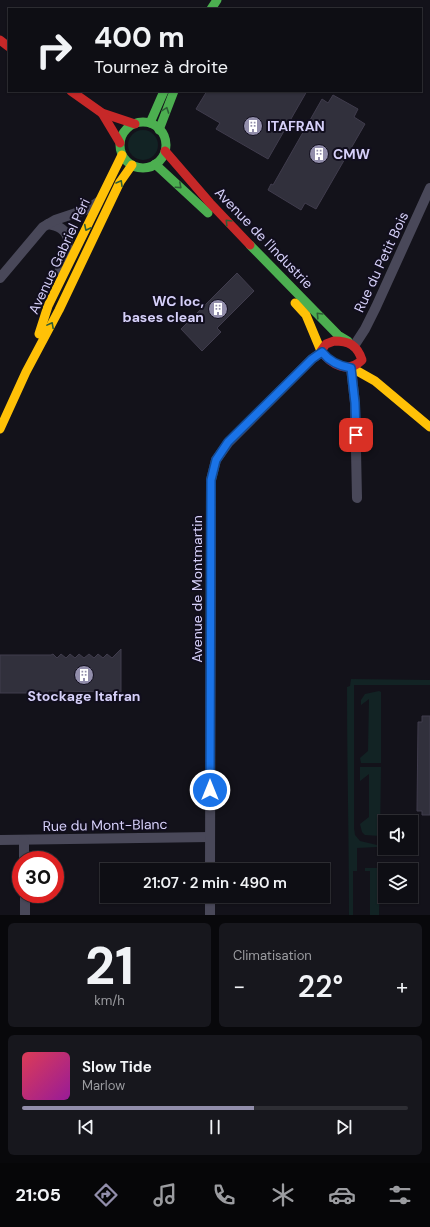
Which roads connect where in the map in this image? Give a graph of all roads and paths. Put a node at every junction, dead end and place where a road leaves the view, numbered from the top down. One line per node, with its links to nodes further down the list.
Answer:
1 (0, 40): 2 (street)
2 (8, 46)
3 (72, 92): 6 (street)
4 (164, 92): 8 (street)
5 (174, 92): 9 (street, one-way to 5)
6 (102, 113): 7 (street); 10 (street)
7 (135, 124): 8 (street); 10 (street)
8 (150, 124): 9 (street)
9 (159, 130): 11 (street)
10 (120, 143): 12 (street)
11 (164, 151): 13 (street); 20 (street, Avenue de l'Industrie, one-way to 11)
12 (122, 155): 14 (street); 16 (street, Avenue Gabriel Péri)
13 (154, 164): 14 (street); 21 (street, Avenue de l'Industrie, one-way to 21)
14 (132, 165): 24 (street, Avenue Gabriel Péri, one-way to 14)
15 (430, 188): 20 (street, Rue du Petit Bois)
16 (101, 199): 17 (street); 19 (street, Avenue Gabriel Péri, one-way to 19)
17 (48, 224): 18 (street); 19 (street)
18 (0, 278)
19 (48, 306): 24 (street, Avenue Gabriel Péri)
20 (351, 343): 21 (street); 22 (street)
21 (322, 351): 23 (street); 29 (street, Avenue de Montmartin)
22 (362, 360): 23 (street); 25 (street)
23 (352, 368): 25 (street); 28 (street)
24 (26, 372): 27 (street, Avenue Gabriel Péri)
25 (375, 381): 26 (street)
26 (430, 427)
27 (0, 430)
28 (358, 498)
29 (210, 837): 31 (street, Rue du Mont-Blanc); 33 (street, Avenue de Montmartin)
30 (0, 840): 31 (street, Rue du Mont-Blanc)
31 (24, 840): 32 (street)
32 (24, 851)
33 (210, 863)
34 (25, 903): 36 (street)
35 (210, 903): 37 (street)
36 (25, 915)
37 (210, 915)

